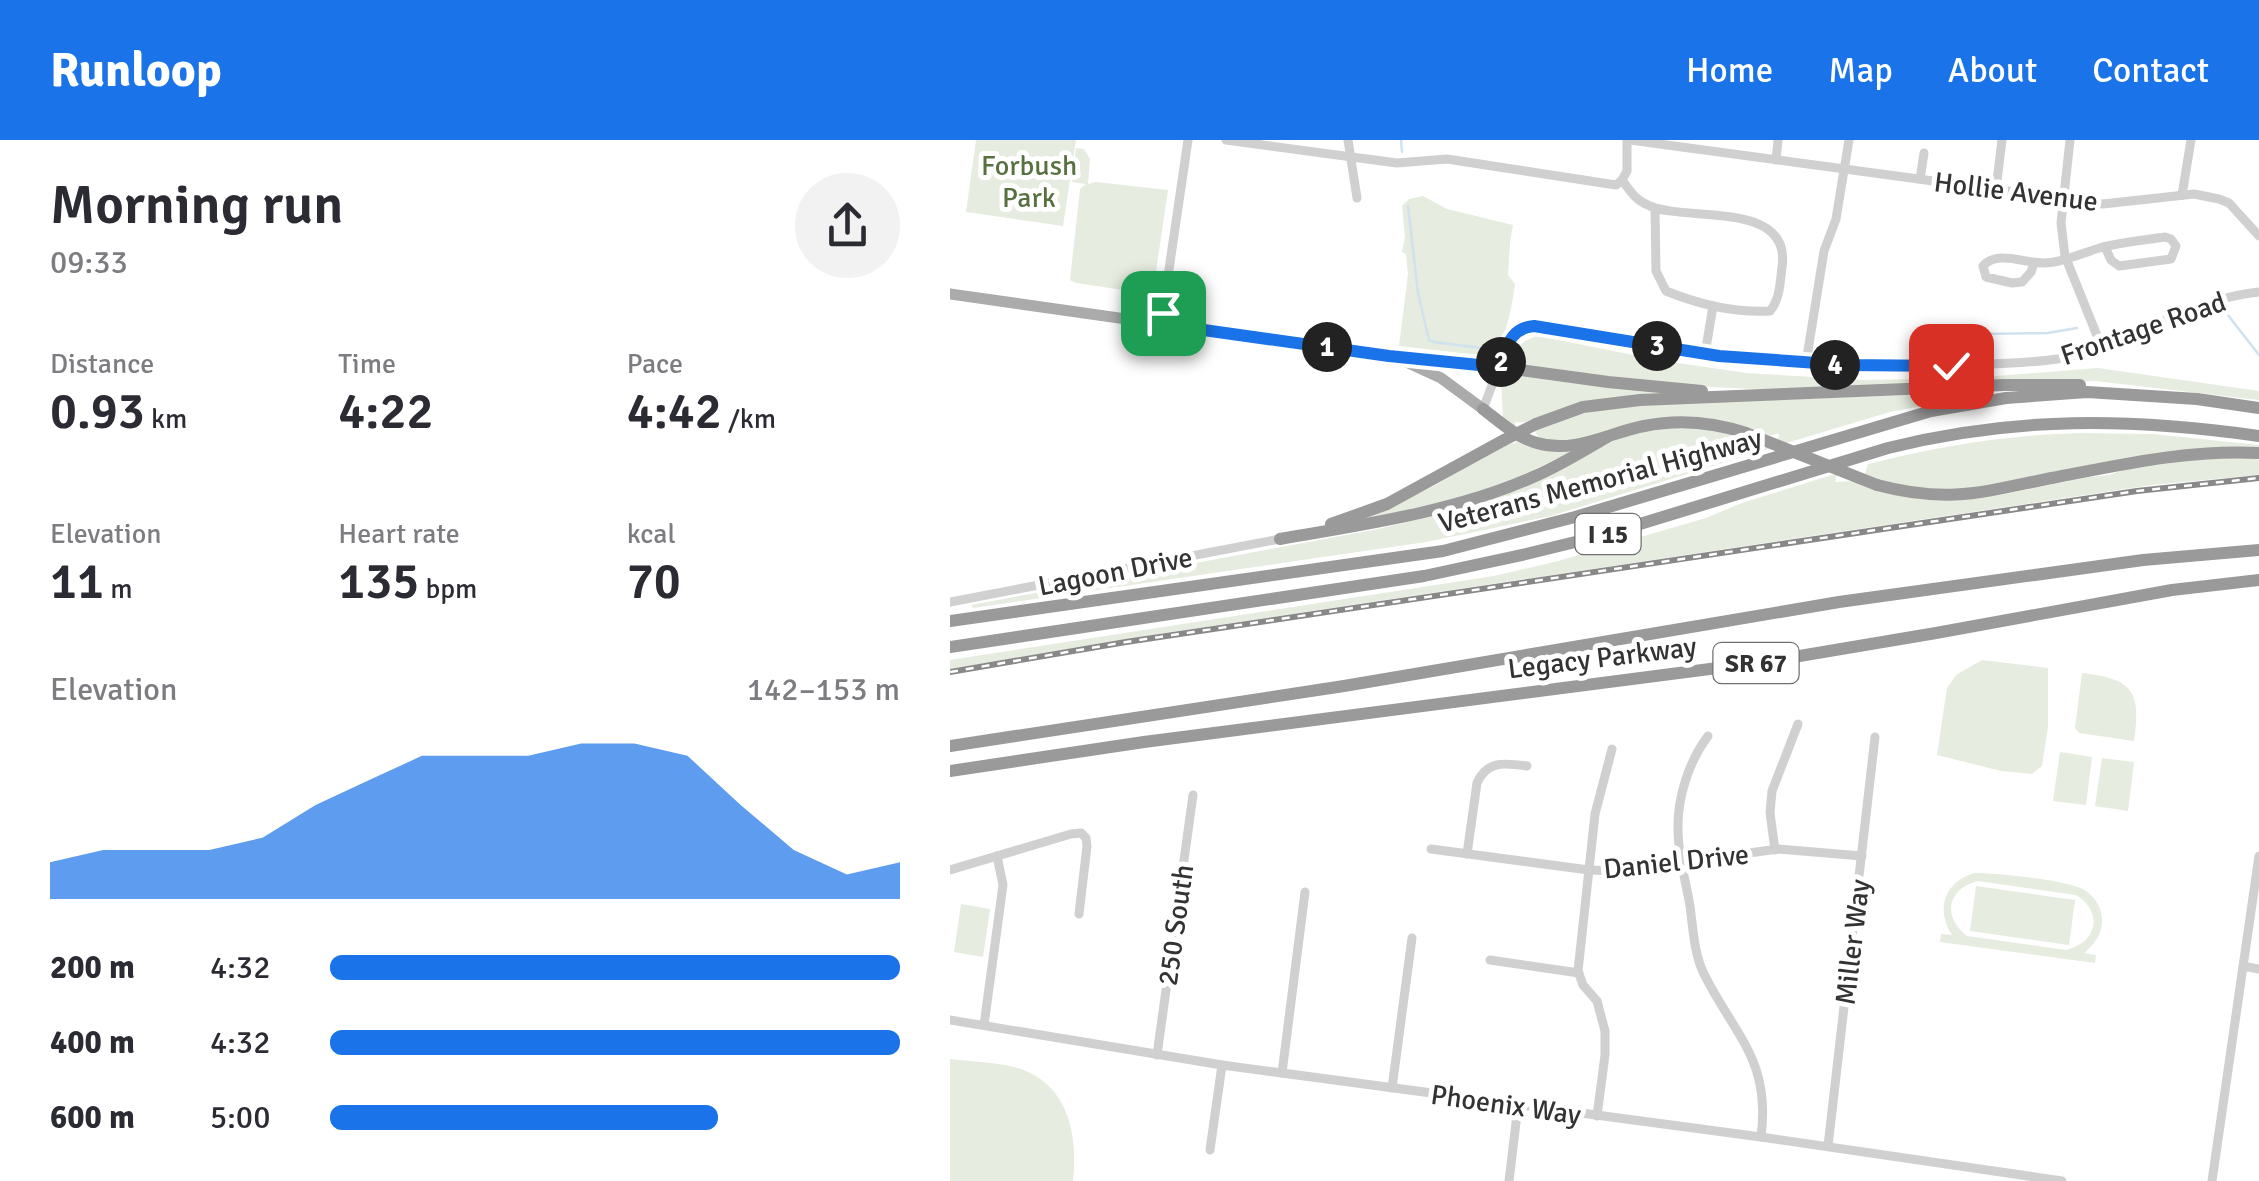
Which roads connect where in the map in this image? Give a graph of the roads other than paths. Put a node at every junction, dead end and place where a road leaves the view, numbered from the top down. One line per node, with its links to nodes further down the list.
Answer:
1 (1188, 140): 29 (street)
2 (1226, 140): 11 (street)
3 (1348, 140): 11 (street)
4 (1628, 140): 12 (street, Hollie Avenue); 15 (street)
5 (1778, 140): 12 (street)
6 (1849, 140): 13 (street)
7 (2070, 140): 19 (street)
8 (2191, 140): 17 (street)
9 (2002, 142): 16 (street)
10 (1924, 154): 14 (street)
11 (1351, 157): 15 (street); 18 (street)
12 (1776, 160): 13 (street, Hollie Avenue)
13 (1845, 169): 14 (street, Hollie Avenue); 33 (street)
14 (1920, 179): 16 (street, Hollie Avenue)
15 (1622, 180): 20 (street)
16 (1996, 190): 19 (street, Hollie Avenue)
17 (2182, 196): 19 (street, Hollie Avenue); 21 (street, Hollie Avenue)
18 (1357, 198)
19 (2063, 200): 24 (street)
20 (1654, 209): 28 (street); 28 (street)
21 (2258, 234): 23 (street)
22 (2105, 247): 22 (street); 24 (street)
23 (2248, 248)
24 (2066, 259): 25 (street); 30 (street)
25 (2034, 262): 25 (street)
26 (2259, 292): 30 (street, Frontage Road)
27 (950, 294): 29 (main road)
28 (1713, 306): 31 (street)
29 (1161, 324): 32 (main road)
30 (2102, 348): 33 (street, Frontage Road)
31 (1705, 354): 33 (street, Frontage Road); 34 (street, Frontage Road)
32 (1393, 356): 34 (main road); 38 (main road)
33 (1806, 363)
34 (1499, 367): 35 (highway); 38 (street, Frontage Road)
35 (1754, 395): 36 (highway); 42 (highway, bridge)
36 (2197, 399): 37 (highway, Veterans Memorial Highway / I 15); 46 (highway, Veterans Memorial Highway / I 15)
37 (2259, 408)
38 (1484, 410): 40 (highway)
39 (2259, 436): 47 (highway, Veterans Memorial Highway / I 15)
40 (1607, 437): 41 (highway, bridge); 42 (highway)
41 (2259, 452)
42 (1280, 539): 45 (street, Lagoon Drive)
43 (2259, 550): 51 (highway, Legacy Parkway / SR 67)
44 (2259, 580): 54 (highway, Legacy Parkway / SR 67)
45 (950, 602)
46 (950, 621)
47 (950, 647)
48 (1798, 724): 57 (street)
49 (1708, 736): 62 (street)
50 (1876, 736): 60 (street, Miller Way)
51 (950, 745)
52 (1612, 749): 64 (street)
53 (1528, 766): 58 (street)
54 (950, 771)
55 (1193, 795): 74 (street, 250 South)
56 (1431, 849): 58 (street, Daniel Drive)
57 (1775, 850): 60 (street, Daniel Drive); 62 (street, Daniel Drive)
58 (1466, 854): 64 (street, Daniel Drive)
59 (997, 856): 63 (street); 66 (street); 73 (street)
60 (1862, 856): 81 (street, Miller Way)
61 (2259, 856): 69 (street)
62 (1683, 863): 64 (street, Daniel Drive); 80 (street)
63 (950, 870)
64 (1589, 870): 71 (street)
65 (1306, 892): 76 (street)
66 (1079, 914)
67 (1412, 938): 77 (street)
68 (1490, 960): 71 (street)
69 (2243, 966): 70 (street); 85 (street)
70 (2259, 969)
71 (1579, 973): 79 (street)
72 (950, 1020): 73 (street, Phoenix Way)
73 (984, 1026): 74 (street, Phoenix Way)
74 (1157, 1055): 75 (street, Phoenix Way)
75 (1222, 1065): 76 (street, Phoenix Way); 82 (street)
76 (1282, 1074): 77 (street, Phoenix Way)
77 (1392, 1088): 78 (street, Phoenix Way)
78 (1518, 1106): 79 (street, Phoenix Way); 83 (street)
79 (1597, 1116): 80 (street, Phoenix Way)
80 (1761, 1137): 81 (street, Phoenix Way)
81 (1828, 1146): 84 (street, Phoenix Way)
82 (1210, 1150)
83 (1509, 1181)
84 (2062, 1181)
85 (2212, 1181)

